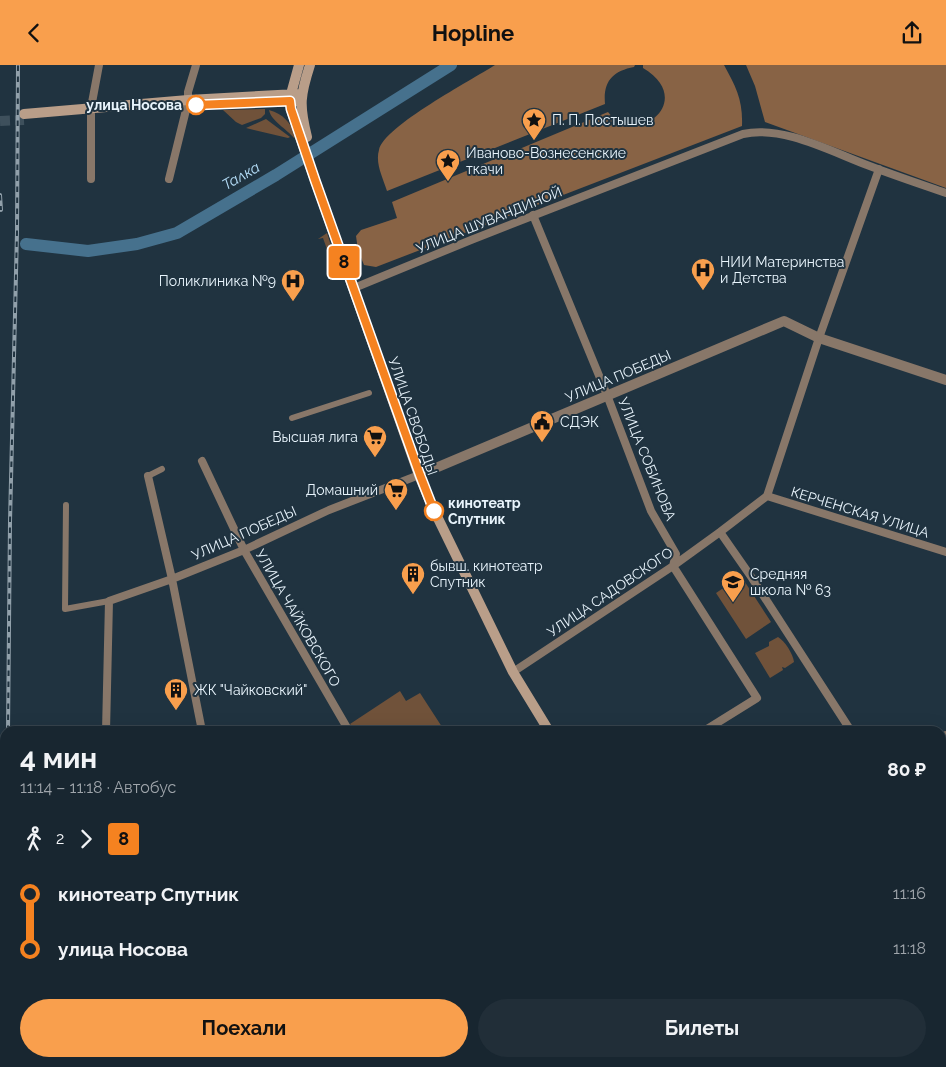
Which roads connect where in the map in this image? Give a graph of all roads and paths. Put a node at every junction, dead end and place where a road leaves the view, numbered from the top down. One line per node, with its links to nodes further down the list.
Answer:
1 (99, 65): 7 (street)
2 (196, 65): 6 (street)
3 (299, 65): 5 (main road)
4 (310, 65): 5 (main road)
5 (296, 97): 6 (main road); 14 (main road, УЛИЦА СВОБОДЫ)
6 (188, 103): 7 (main road); 11 (street)
7 (91, 111): 8 (main road); 10 (street)
8 (24, 117)
9 (879, 169): 12 (street, УЛИЦА ШУВАНДИНОЙ); 13 (street, УЛИЦА ШУВАНДИНОЙ); 15 (street)
10 (91, 179)
11 (169, 179)
12 (946, 193)
13 (533, 215): 14 (street, УЛИЦА ШУВАНДИНОЙ); 18 (street, УЛИЦА СОБИНОВА)
14 (356, 288): 22 (main road, УЛИЦА СВОБОДЫ)
15 (819, 338): 16 (street, УЛИЦА ПОБЕДЫ); 18 (street, УЛИЦА ПОБЕДЫ); 24 (street)
16 (946, 381)
17 (369, 393): 19 (street)
18 (607, 395): 22 (street, УЛИЦА ПОБЕДЫ); 29 (street, УЛИЦА СОБИНОВА)
19 (292, 418)
20 (202, 461): 27 (street, УЛИЦА ЧАЙКОВСКОГО)
21 (162, 469): 23 (street)
22 (422, 474): 27 (street, УЛИЦА ПОБЕДЫ); 32 (main road, УЛИЦА СВОБОДЫ)
23 (148, 476): 30 (street)
24 (766, 496): 26 (street, УЛИЦА САДОВСКОГО); 28 (street, КЕРЧЕНСКАЯ УЛИЦА)
25 (66, 505): 31 (street)
26 (720, 532): 29 (street, УЛИЦА САДОВСКОГО); 39 (street)
27 (244, 550): 30 (street, УЛИЦА ПОБЕДЫ); 35 (street, УЛИЦА ЧАЙКОВСКОГО)
28 (946, 552)
29 (672, 566): 32 (street, УЛИЦА САДОВСКОГО); 38 (street, УЛИЦА СОБИНОВА)
30 (172, 579): 31 (street, УЛИЦА ПОБЕДЫ); 34 (street)
31 (108, 601): 33 (street)
32 (515, 671): 36 (main road, УЛИЦА СВОБОДЫ); 37 (main road, УЛИЦА СВОБОДЫ)
33 (106, 726)
34 (201, 726)
35 (346, 726)
36 (546, 726)
37 (552, 726)
38 (712, 726)
39 (848, 726)

